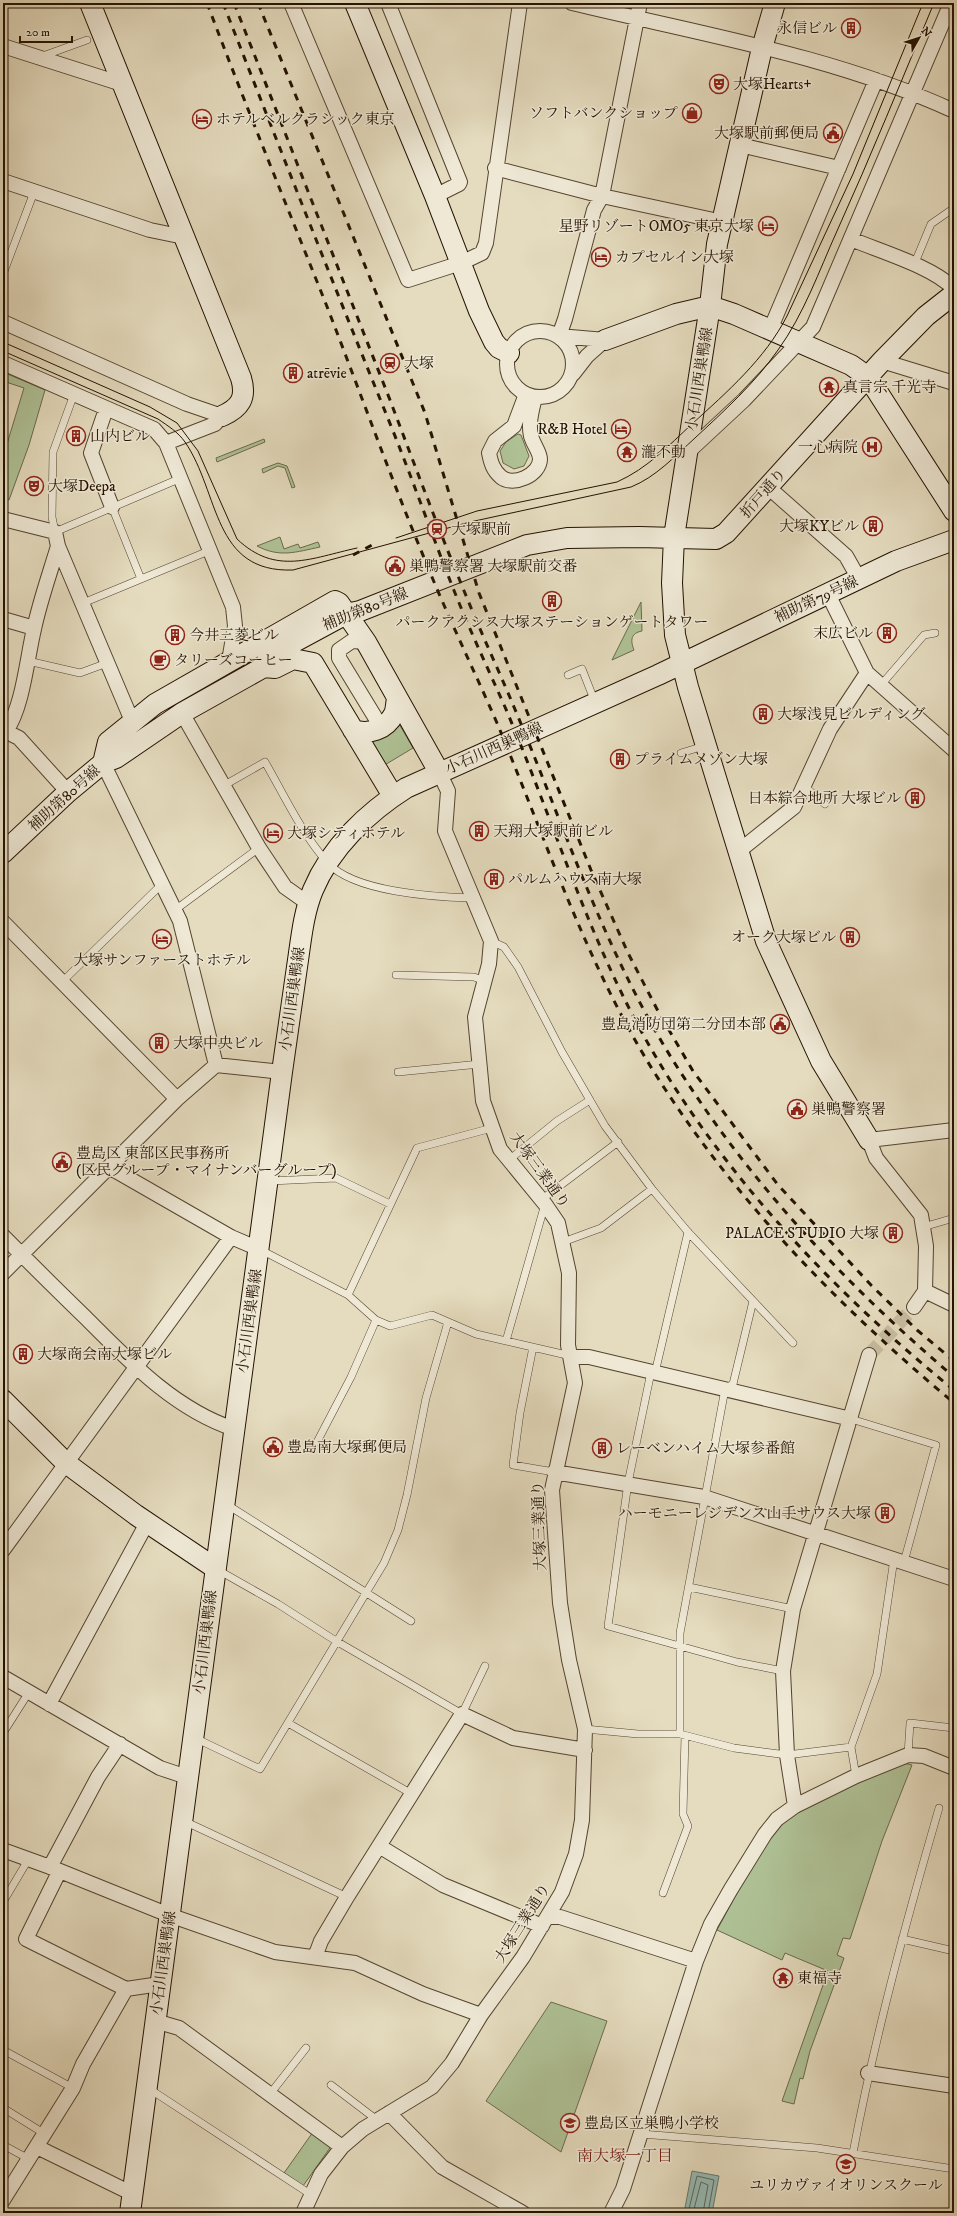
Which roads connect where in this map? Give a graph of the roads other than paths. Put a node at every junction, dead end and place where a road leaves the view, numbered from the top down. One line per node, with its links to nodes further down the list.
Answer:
1 (90, 3): 16 (street)
2 (291, 3): 30 (street)
3 (355, 3): 24 (street)
4 (388, 3): 24 (street)
5 (520, 3): 20 (street)
6 (572, 3): 10 (street)
7 (640, 3): 10 (street)
8 (775, 3): 13 (street, 小石川西巣鴨線)
9 (951, 3): 17 (street)
10 (637, 19): 13 (street); 25 (street)
11 (87, 40): 14 (lane)
12 (3, 46): 14 (street)
13 (762, 48): 15 (street); 19 (street, 小石川西巣鴨線)
14 (38, 57): 16 (street)
15 (876, 80): 17 (street); 21 (street)
16 (122, 84): 28 (street)
17 (913, 92): 18 (street); 29 (street)
18 (954, 111)
19 (740, 145): 21 (street); 27 (street, 小石川西巣鴨線)
20 (495, 168): 25 (street); 30 (street)
21 (839, 168): 37 (street)
22 (3, 181): 23 (street)
23 (34, 192): 28 (street); 32 (lane)
24 (435, 196): 30 (street)
25 (602, 196): 27 (street); 38 (street)
26 (954, 208): 31 (lane)
27 (723, 222): 35 (street, 小石川西巣鴨線)
28 (184, 237): 50 (street)
29 (851, 239): 31 (street); 40 (street)
30 (460, 263): 41 (street)
31 (914, 265): 33 (street)
32 (3, 274)
33 (954, 289)
34 (954, 294): 42 (street, 折戸通り)
35 (710, 306): 37 (street); 39 (street); 52 (street, 小石川西巣鴨線)
36 (3, 322): 50 (street)
37 (770, 330): 40 (street)
38 (559, 336): 39 (street); 41 (street); 45 (street)
39 (605, 340): 45 (street)
40 (799, 342): 44 (street); 52 (street)
41 (509, 353): 48 (street)
42 (882, 361): 44 (street, 折戸通り); 46 (street)
43 (3, 363): 47 (street)
44 (868, 377): 54 (street, 折戸通り); 56 (street)
45 (570, 378): 48 (street)
46 (954, 383)
47 (74, 394): 49 (street); 58 (lane)
48 (531, 396): 48 (street)
49 (106, 409): 51 (street); 55 (street)
50 (222, 416): 51 (street)
51 (166, 443): 53 (street)
52 (687, 453): 59 (street, 小石川西巣鴨線)
53 (181, 478): 55 (lane); 62 (street)
54 (768, 487): 59 (street, 折戸通り); 64 (street)
55 (112, 507): 58 (lane); 63 (lane)
56 (954, 510)
57 (3, 519): 58 (street)
58 (55, 532): 61 (street)
59 (674, 538): 67 (street, 補助第80号線); 77 (street, 小石川西巣鴨線)
60 (954, 540): 64 (street, 補助第79号線)
61 (58, 546): 66 (street); 69 (street)
62 (211, 550): 63 (lane); 74 (street)
63 (140, 579): 66 (lane)
64 (858, 579): 65 (street, 補助第79号線)
65 (828, 594): 77 (street, 補助第79号線); 79 (street)
66 (83, 604): 75 (street)
67 (346, 614): 70 (street, 補助第80号線); 72 (street); 74 (street)
68 (3, 619): 69 (street)
69 (34, 628): 73 (street)
70 (314, 629): 76 (street); 78 (street, 補助第80号線)
71 (935, 633): 81 (lane)
72 (366, 642): 82 (street); 86 (street)
73 (28, 661): 75 (lane); 88 (street)
74 (229, 661): 85 (street)
75 (107, 663): 85 (street)
76 (313, 663): 78 (street); 87 (street)
77 (681, 663): 83 (street, 小石川西巣鴨線); 89 (street)
78 (264, 667): 84 (street, 補助第80号線)
79 (868, 673): 81 (street); 94 (street)
80 (568, 674): 83 (lane)
81 (881, 685): 90 (street)
82 (397, 699): 86 (street); 93 (street)
83 (596, 703): 93 (street, 小石川西巣鴨線)
84 (182, 713): 92 (street, 補助第80号線); 95 (street)
85 (132, 722): 92 (street)
86 (381, 727): 87 (street)
87 (353, 730): 97 (street)
88 (4, 732): 96 (street)
89 (706, 745): 91 (lane); 100 (street)
90 (954, 750)
91 (681, 753)
92 (103, 763): 96 (street, 補助第80号線); 103 (street)
93 (439, 772): 97 (street, 小石川西巣鴨線); 104 (street)
94 (803, 784): 98 (lane); 100 (street)
95 (223, 786): 99 (street); 102 (lane)
96 (68, 792): 101 (street, 補助第80号線)
97 (393, 796): 102 (street, 小石川西巣鴨線)
98 (825, 804)
99 (259, 848): 105 (street); 106 (lane)
100 (739, 851): 120 (street)
101 (3, 853)
102 (328, 863): 104 (lane); 105 (street, 小石川西巣鴨線)
103 (162, 884): 106 (street); 111 (lane)
104 (472, 898): 108 (street)
105 (309, 904): 114 (street, 小石川西巣鴨線)
106 (175, 910): 113 (street)
107 (3, 922): 111 (street)
108 (491, 941): 110 (street, 大塚三業通り); 117 (lane)
109 (396, 975): 110 (lane)
110 (485, 981): 112 (street, 大塚三業通り)
111 (62, 982): 116 (street)
112 (480, 1064): 115 (lane); 118 (street, 大塚三業通り)
113 (216, 1065): 114 (street); 116 (street)
114 (282, 1072): 124 (street, 小石川西巣鴨線)
115 (398, 1072)
116 (177, 1099): 123 (street)
117 (590, 1100): 121 (lane); 122 (lane)
118 (492, 1128): 122 (street, 大塚三業通り); 127 (lane)
119 (954, 1130): 120 (street)
120 (869, 1140): 129 (street)
121 (618, 1142): 125 (lane); 126 (lane)
122 (509, 1160): 126 (street, 大塚三業通り)
123 (108, 1167): 132 (street); 135 (street)
124 (268, 1182): 127 (lane); 134 (street, 小石川西巣鴨線)
125 (652, 1189): 130 (lane); 133 (lane)
126 (543, 1202): 133 (street, 大塚三業通り); 144 (lane)
127 (390, 1204): 138 (lane)
128 (954, 1218): 129 (lane)
129 (922, 1227): 137 (street)
130 (688, 1232): 139 (lane); 150 (lane)
131 (3, 1236): 135 (street)
132 (231, 1237): 134 (street); 149 (street)
133 (563, 1242): 148 (street, 大塚三業通り)
134 (259, 1249): 138 (lane); 154 (street, 小石川西巣鴨線)
135 (22, 1255): 136 (street); 149 (street)
136 (3, 1273)
137 (925, 1291): 140 (street); 141 (street)
138 (348, 1295): 142 (lane)
139 (753, 1301): 145 (lane); 151 (lane)
140 (954, 1305)
141 (914, 1307)
142 (376, 1320): 143 (lane); 155 (lane)
143 (448, 1322): 144 (lane); 168 (lane)
144 (506, 1341): 146 (lane)
145 (793, 1343)
146 (533, 1347): 148 (lane); 157 (lane)
147 (869, 1355): 153 (street)
148 (571, 1357): 150 (street); 157 (street, 大塚三業通り)
149 (136, 1369): 154 (street); 156 (street)
150 (653, 1372): 151 (street); 158 (lane)
151 (725, 1389): 153 (street); 159 (lane)
152 (3, 1400): 156 (street)
153 (851, 1419): 162 (street); 164 (lane)
154 (234, 1429): 160 (street, 小石川西巣鴨線)
155 (317, 1442)
156 (66, 1463): 161 (street); 163 (street)
157 (554, 1472): 158 (street); 181 (street, 大塚三業通り)
158 (628, 1483): 159 (street); 172 (lane)
159 (704, 1497): 162 (street); 167 (lane)
160 (224, 1502): 165 (street, 小石川西巣鴨線); 168 (lane)
161 (147, 1523): 165 (street); 177 (street)
162 (816, 1535): 164 (street); 169 (street)
163 (5, 1543)
164 (899, 1561): 166 (street); 186 (lane)
165 (215, 1568): 171 (lane); 184 (street, 小石川西巣鴨線)
166 (954, 1578)
167 (689, 1587): 169 (lane); 172 (lane)
168 (367, 1592): 170 (lane); 171 (lane)
169 (793, 1609): 174 (street)
170 (411, 1621)
171 (336, 1641): 178 (lane); 179 (lane)
172 (681, 1646): 174 (lane); 183 (lane)
173 (485, 1666): 178 (lane)
174 (782, 1670): 188 (street)
175 (3, 1677): 176 (street)
176 (29, 1692): 177 (street); 182 (lane)
177 (49, 1704): 185 (street)
178 (462, 1714): 187 (street); 193 (street)
179 (288, 1723): 184 (lane); 193 (lane)
180 (954, 1728): 189 (lane)
181 (585, 1729): 183 (lane); 187 (street, 大塚三業通り)
182 (3, 1734)
183 (682, 1735): 188 (lane); 201 (lane)
184 (193, 1737): 192 (street, 小石川西巣鴨線)
185 (120, 1744): 192 (street); 200 (street)
186 (851, 1748): 188 (lane); 191 (lane)
187 (585, 1750): 205 (street, 大塚三業通り)
188 (787, 1755): 194 (street)
189 (908, 1755): 190 (street); 191 (street)
190 (954, 1768)
191 (856, 1776): 194 (street)
192 (187, 1777): 196 (street, 小石川西巣鴨線)
193 (412, 1794): 197 (street)
194 (795, 1806): 209 (street)
195 (939, 1808): 206 (lane)
196 (182, 1820): 202 (lane); 204 (street, 小石川西巣鴨線)
197 (379, 1846): 202 (street); 205 (street)
198 (3, 1850): 199 (street)
199 (28, 1860): 200 (street); 203 (lane)
200 (55, 1869): 204 (street); 211 (street)
201 (663, 1893)
202 (347, 1897): 208 (street)
203 (3, 1902)
204 (169, 1915): 208 (street); 210 (street, 小石川西巣鴨線)
205 (545, 1921): 209 (street); 212 (street, 大塚三業通り)
206 (902, 1939): 207 (lane); 216 (lane)
207 (954, 1951)
208 (314, 1957): 212 (street)
209 (696, 1960): 226 (street)
210 (160, 1984): 211 (street); 213 (street, 小石川西巣鴨線)
211 (126, 1989): 220 (street)
212 (481, 2015): 223 (street, 大塚三業通り)
213 (155, 2021): 218 (street, 小石川西巣鴨線); 221 (street)
214 (306, 2048): 221 (lane)
215 (3, 2050): 220 (lane)
216 (868, 2072): 219 (street); 230 (lane)
217 (331, 2085): 224 (lane)
218 (146, 2086): 234 (street, 小石川西巣鴨線); 235 (lane)
219 (954, 2086)
220 (73, 2088): 225 (street)
221 (270, 2094): 229 (street)
222 (3, 2108): 225 (lane)
223 (389, 2113): 224 (street, 大塚三業通り); 236 (street)
224 (377, 2120): 229 (street, 大塚三業通り)
225 (46, 2134): 228 (street)
226 (641, 2134): 230 (lane); 237 (street)
227 (3, 2146): 231 (lane)
228 (37, 2147): 231 (street); 234 (street)
229 (342, 2147): 235 (street, 大塚三業通り)
230 (853, 2153): 232 (lane)
231 (29, 2159): 233 (street)
232 (954, 2169)
233 (3, 2200)
234 (132, 2204)
235 (307, 2207)
236 (523, 2213)
237 (611, 2213)

